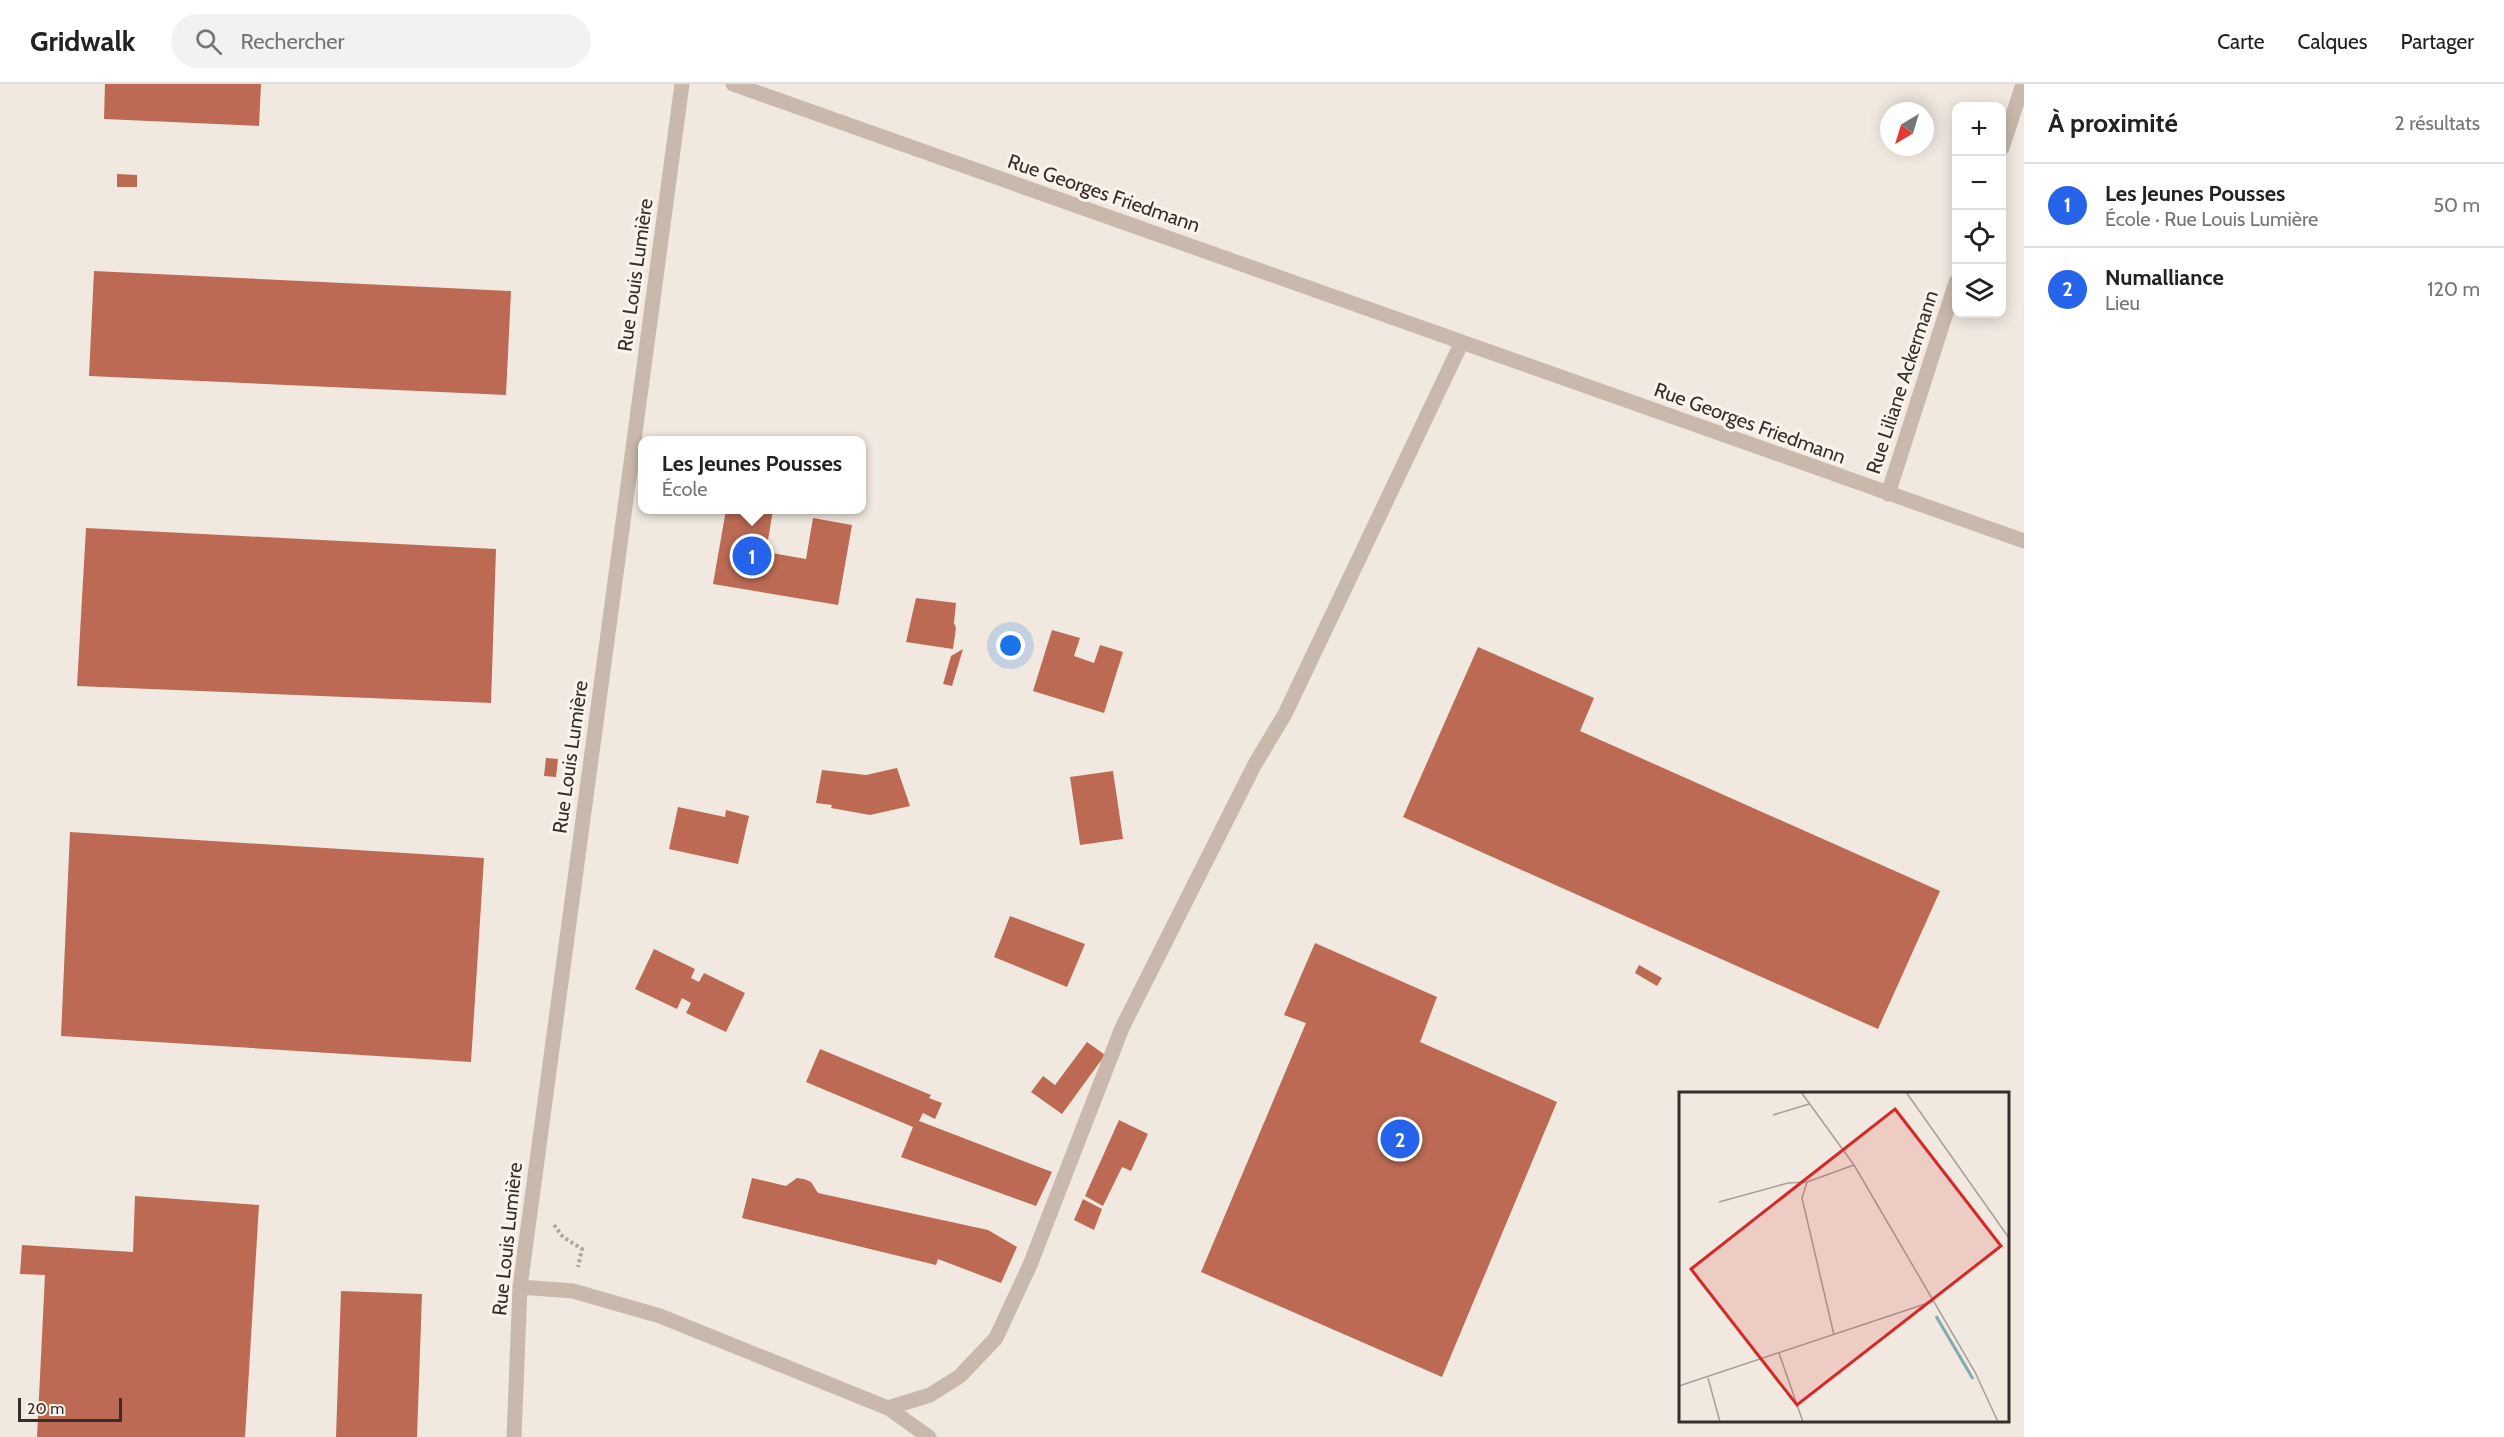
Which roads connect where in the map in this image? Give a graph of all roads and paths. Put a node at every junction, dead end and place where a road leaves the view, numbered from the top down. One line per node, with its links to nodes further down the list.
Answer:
1 (682, 84): 9 (street, Rue Louis Lumière)
2 (733, 84): 6 (street, Rue Georges Friedmann)
3 (2023, 84): 4 (street)
4 (2006, 133)
5 (1952, 294): 7 (street, Rue Liliane Ackermann)
6 (1462, 342): 7 (street, Rue Georges Friedmann); 10 (street)
7 (1888, 494): 8 (street, Rue Georges Friedmann)
8 (2024, 541)
9 (520, 1287): 10 (street); 11 (street, Rue Louis Lumière)
10 (888, 1408): 12 (street)
11 (514, 1437)
12 (929, 1437)

